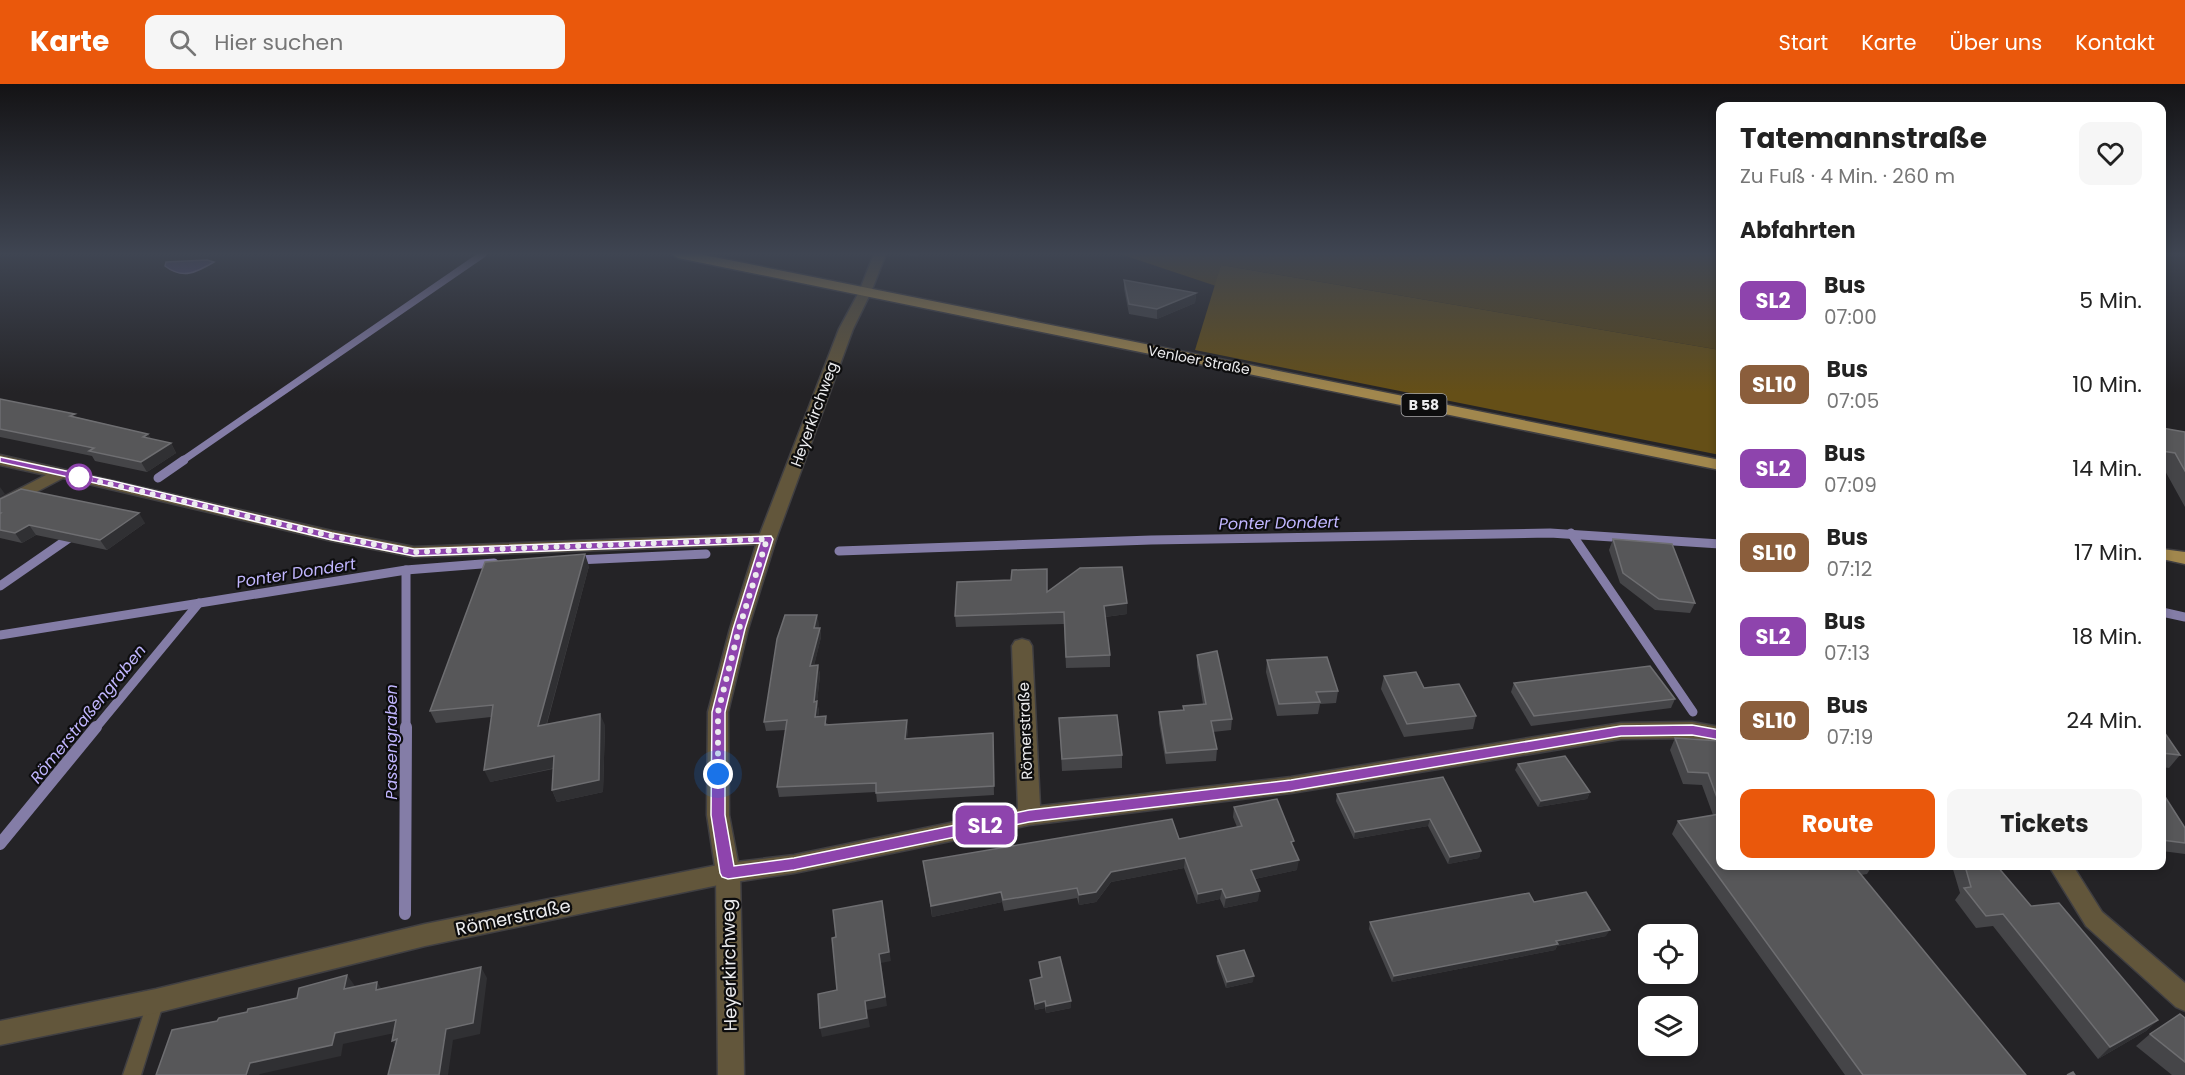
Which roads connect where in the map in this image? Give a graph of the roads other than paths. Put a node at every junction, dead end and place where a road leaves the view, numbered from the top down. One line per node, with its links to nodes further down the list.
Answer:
1 (861, 300): 7 (street, Heyerkirchweg)
2 (906, 300): 4 (main road, Venloer Straße / B 58)
3 (0, 460): 5 (street)
4 (1716, 464)
5 (62, 473): 6 (street); 7 (street)
6 (0, 506)
7 (767, 539): 14 (street, Heyerkirchweg)
8 (2166, 555): 9 (main road)
9 (2185, 558)
10 (1022, 646): 12 (street, Römerstraße)
11 (1716, 734): 12 (street, Römerstraße)
12 (1029, 816): 14 (street, Römerstraße)
13 (2063, 870): 15 (street)
14 (728, 873): 16 (street, Römerstraße); 19 (street, Heyerkirchweg)
15 (2185, 999)
16 (156, 1001): 17 (street, Römerstraße); 18 (lane)
17 (0, 1033)
18 (132, 1075)
19 (731, 1075)

